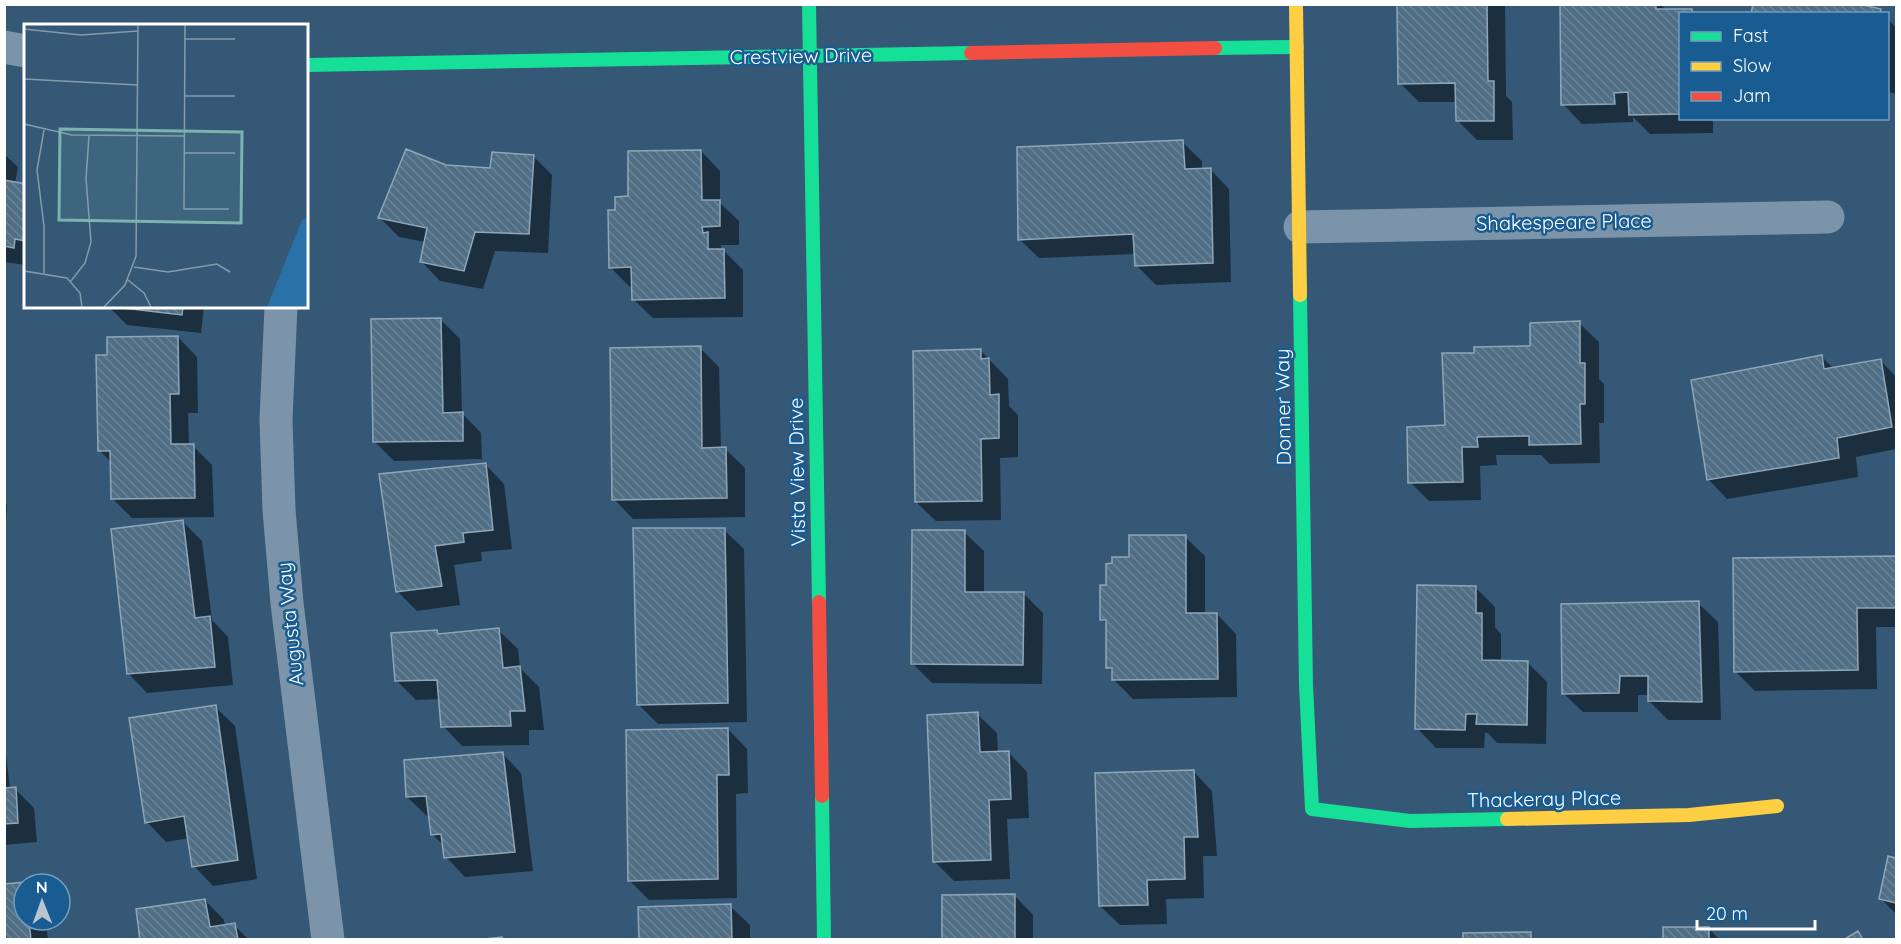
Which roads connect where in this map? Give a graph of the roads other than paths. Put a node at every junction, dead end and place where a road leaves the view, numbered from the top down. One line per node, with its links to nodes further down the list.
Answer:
1 (809, 4): 6 (street, Vista View Drive)
2 (1296, 4): 4 (street, Donner Way)
3 (4, 47): 5 (street)
4 (1296, 47): 6 (street, Crestview Drive); 9 (street, Donner Way)
5 (24, 51)
6 (810, 56): 7 (street, Crestview Drive); 14 (street, Vista View Drive)
7 (308, 65)
8 (1828, 217): 9 (street, Shakespeare Place)
9 (1300, 227): 12 (street, Donner Way)
10 (280, 308): 13 (street, Augusta Way)
11 (1777, 806): 12 (street, Thackeray Place)
12 (1312, 808)
13 (328, 939)
14 (824, 939)

